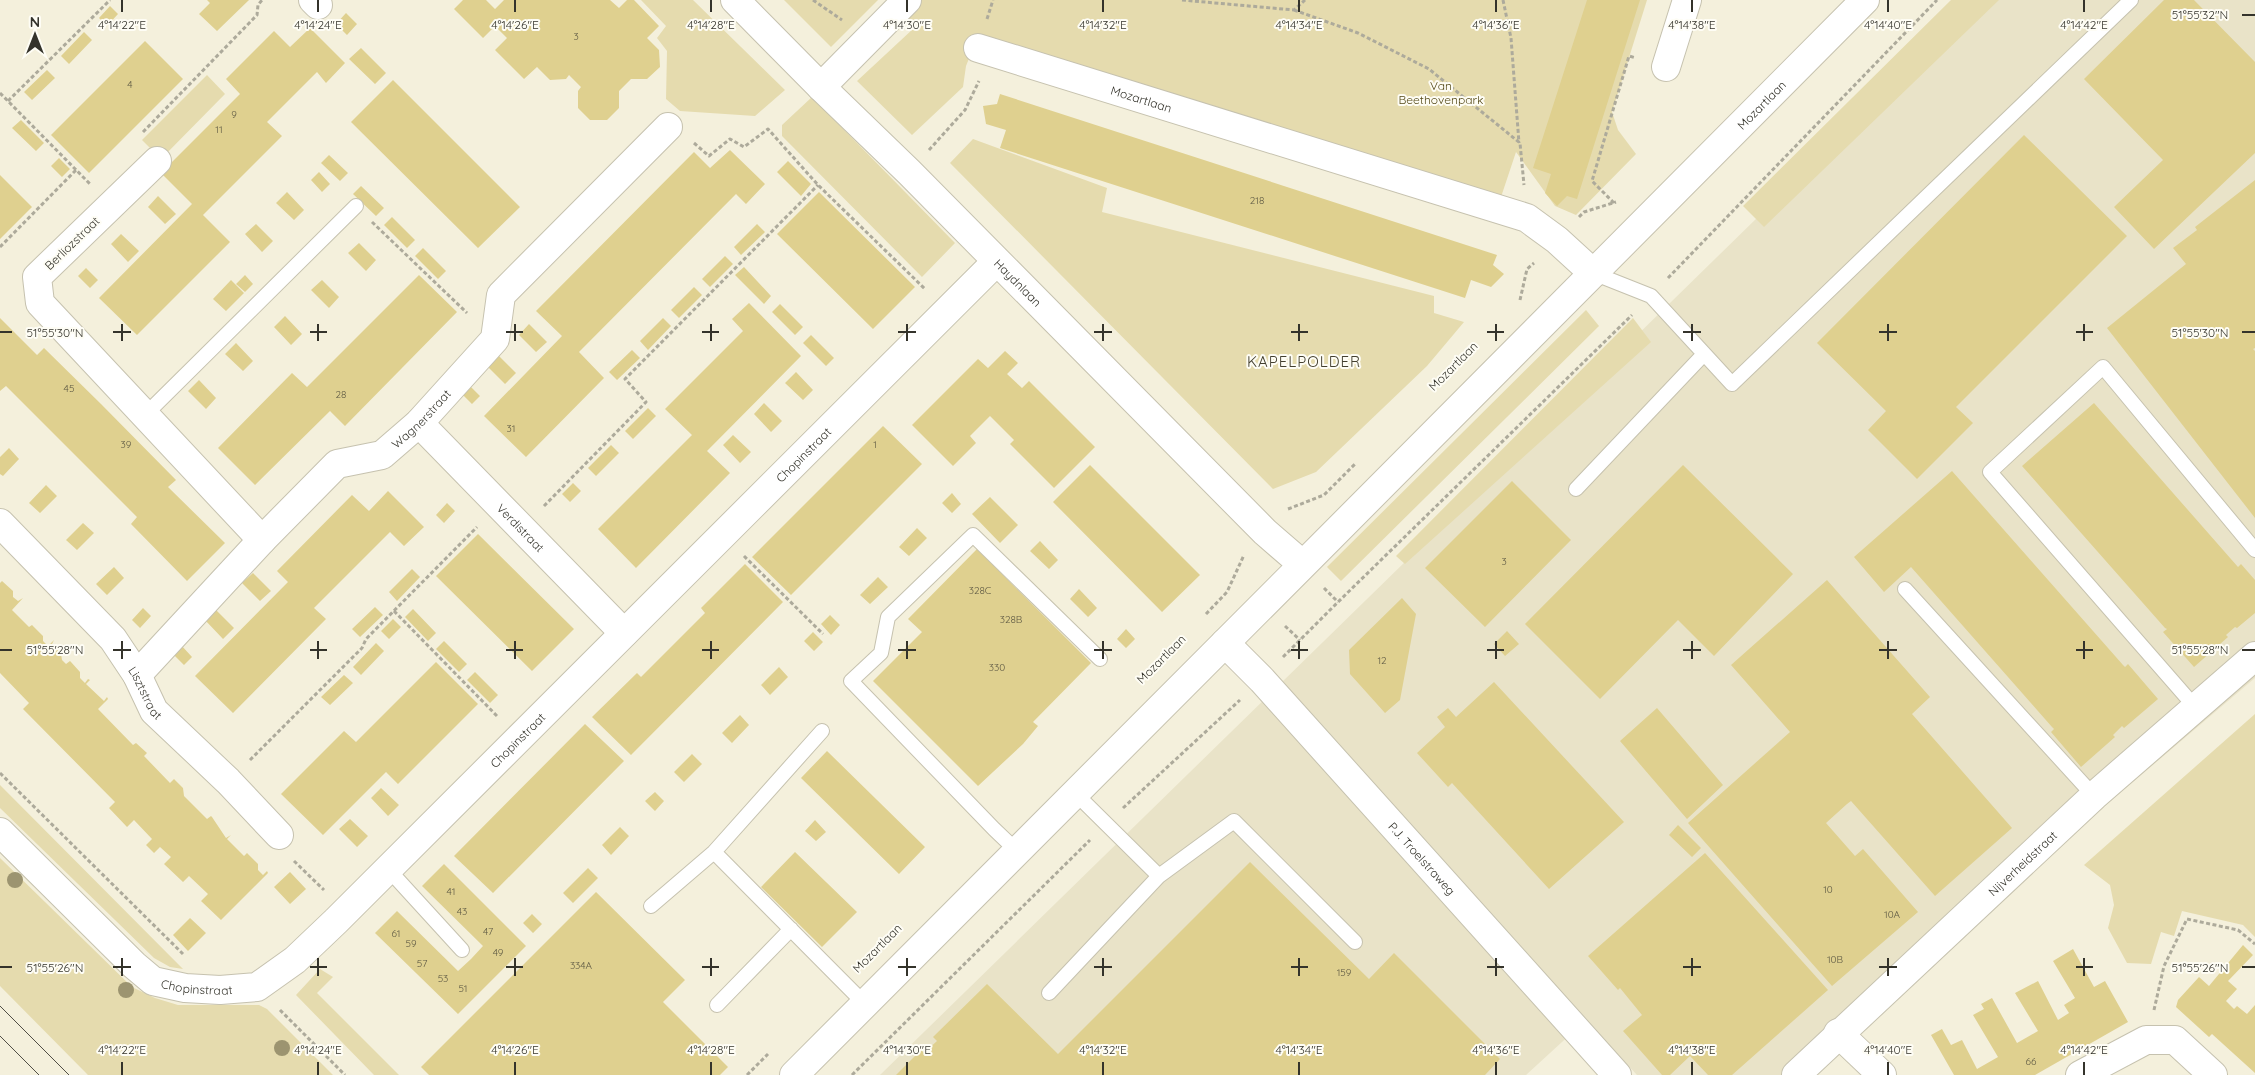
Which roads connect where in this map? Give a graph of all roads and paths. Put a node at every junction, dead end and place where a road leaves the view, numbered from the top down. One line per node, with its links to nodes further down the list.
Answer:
1 (110, 0): 17 (path)
2 (262, 0): 20 (path)
3 (735, 0): 15 (street, Haydnlaan)
4 (908, 0): 15 (street)
5 (1182, 0): 12 (path)
6 (1305, 0): 12 (path)
7 (1502, 0): 19 (path)
8 (1687, 0): 14 (street)
9 (1865, 0): 32 (street, Mozartlaan)
10 (1937, 0): 33 (path)
11 (2131, 0): 37 (lane)
12 (1294, 10): 19 (path)
13 (985, 51): 22 (path); 28 (street, Mozartlaan)
14 (1666, 67): 26 (path)
15 (821, 87): 22 (street, Haydnlaan)
16 (0, 93): 17 (path)
17 (8, 101): 21 (path)
18 (668, 127): 24 (path); 36 (street)
19 (1520, 143): 28 (path)
20 (156, 161): 38 (street, Berliozstraat)
21 (76, 170): 23 (path); 30 (path)
22 (909, 172): 31 (street, Haydnlaan)
23 (97, 178)
24 (818, 185): 35 (path); 44 (path)
25 (1622, 196): 26 (path)
26 (1615, 203): 29 (path)
27 (356, 206): 36 (path); 38 (lane)
28 (1527, 218): 29 (street, Mozartlaan)
29 (1557, 240): 32 (street, Mozartlaan); 34 (path)
30 (0, 247)
31 (996, 262): 35 (street, Chopinstraat); 45 (street, Haydnlaan)
32 (1593, 273): 33 (lane); 49 (street, Mozartlaan)
33 (1651, 296): 37 (lane); 59 (path)
34 (1514, 306)
35 (947, 310): 46 (street, Chopinstraat)
36 (495, 339): 39 (street, Wagnerstraat)
37 (1704, 354): 41 (lane)
38 (144, 415): 47 (street, Berliozstraat)
39 (419, 423): 44 (street, Verdistraat); 47 (street, Wagnerstraat)
40 (1359, 460): 45 (path)
41 (1576, 489)
42 (0, 523): 58 (street, Lisztstraat)
43 (480, 525): 51 (path)
44 (522, 528): 53 (street, Verdistraat)
45 (1265, 532): 49 (street, Haydnlaan); 52 (path)
46 (722, 535): 53 (street, Chopinstraat); 54 (path)
47 (262, 540): 58 (street, Wagnerstraat)
48 (2255, 550): 60 (lane)
49 (1302, 564): 55 (street, Mozartlaan)
50 (1904, 590): 66 (lane)
51 (394, 611): 62 (path); 64 (path)
52 (1200, 620)
53 (624, 633): 62 (street, Chopinstraat)
54 (823, 634)
55 (1225, 643): 59 (street, P.J. Troelstraweg); 65 (street, Mozartlaan)
56 (2255, 656): 60 (street, Nijverheidstraat)
57 (1100, 659): 71 (lane)
58 (138, 675): 64 (street, Lisztstraat)
59 (1262, 680): 67 (path); 92 (street, P.J. Troelstraweg)
60 (2196, 708): 66 (street, Nijverheidstraat)
61 (822, 731): 70 (lane)
62 (518, 738): 72 (street, Chopinstraat)
63 (0, 773): 80 (path)
64 (228, 781): 69 (street, Lisztstraat)
65 (1076, 794): 67 (lane); 71 (street, Mozartlaan)
66 (2094, 796): 85 (street, Nijverheidstraat)
67 (1107, 824): 73 (lane); 91 (path)
68 (0, 832): 81 (street, Chopinstraat)
69 (279, 835): 75 (path)
70 (714, 852): 74 (lane); 76 (lane)
71 (1018, 852): 83 (street, Mozartlaan)
72 (388, 869): 75 (street, Chopinstraat); 79 (lane)
73 (1159, 876): 77 (lane); 82 (lane)
74 (651, 906)
75 (345, 912): 81 (street, Chopinstraat)
76 (791, 929): 83 (lane); 84 (lane)
77 (1355, 942)
78 (2255, 944): 86 (path)
79 (462, 950)
80 (184, 955)
81 (257, 987): 88 (path)
82 (1049, 993)
83 (865, 1004): 90 (street, Mozartlaan)
84 (717, 1005)
85 (1838, 1033): 93 (street, Nijverheidstraat); 94 (street)
86 (2148, 1040): 95 (street); 96 (street)
87 (774, 1048): 89 (path)
88 (344, 1075)
89 (747, 1075)
90 (794, 1075)
91 (852, 1075)
92 (1617, 1075)
93 (1796, 1075)
94 (1882, 1075)
95 (2080, 1075)
96 (2213, 1075)

